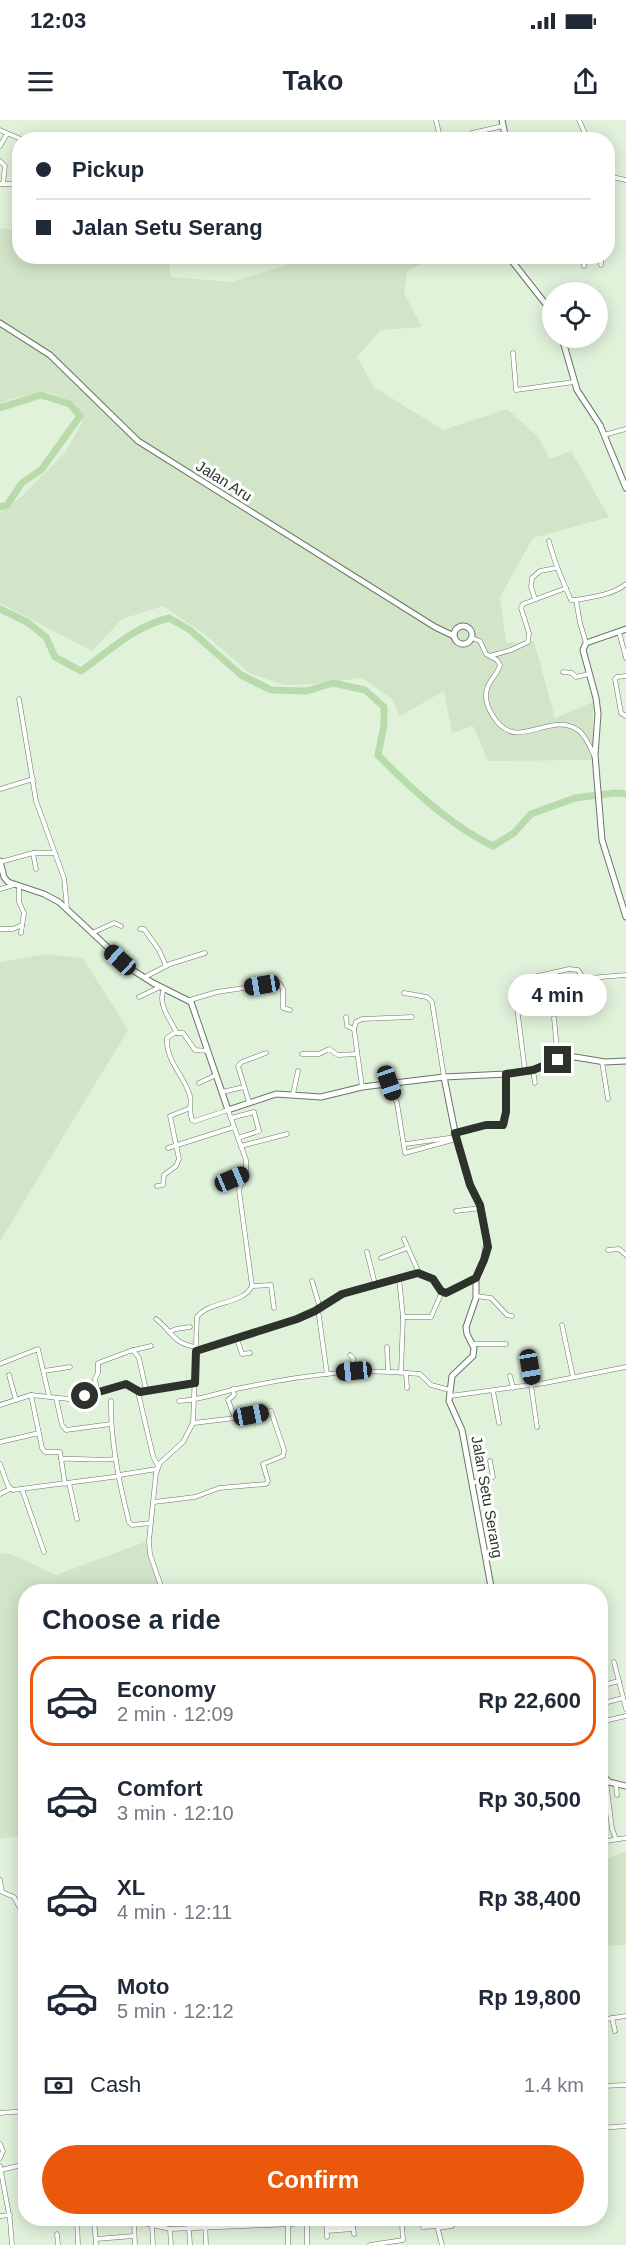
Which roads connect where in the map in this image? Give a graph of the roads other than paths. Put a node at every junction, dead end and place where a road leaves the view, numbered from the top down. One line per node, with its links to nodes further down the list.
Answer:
1 (502, 123): 3 (street)
2 (0, 130): 4 (street)
3 (475, 132)
4 (7, 134): 5 (street); 6 (street)
5 (12, 136)
6 (0, 146)
7 (0, 160): 8 (street)
8 (1, 184)
9 (514, 264): 10 (street)
10 (542, 299)
11 (0, 323): 26 (street, Jalan Aru)
12 (565, 348): 14 (street)
13 (513, 353): 14 (street)
14 (574, 382): 16 (street)
15 (626, 429): 16 (street)
16 (604, 435): 17 (street)
17 (626, 488)
18 (549, 540): 19 (street)
19 (556, 568): 21 (street); 22 (street)
20 (626, 584): 23 (street)
21 (566, 588): 22 (street); 23 (street)
22 (535, 599): 29 (street)
23 (576, 600): 28 (street)
24 (626, 629): 25 (street)
25 (619, 631): 28 (street); 30 (street)
26 (454, 636): 27 (street); 27 (street)
27 (472, 638): 29 (street)
28 (586, 644): 32 (street)
29 (489, 656): 36 (street)
30 (626, 658)
31 (562, 672): 32 (street)
32 (589, 675): 36 (street)
33 (626, 676): 35 (street)
34 (19, 699): 37 (street)
35 (626, 716)
36 (596, 758): 46 (street)
37 (33, 779): 38 (street); 40 (street)
38 (0, 789)
39 (33, 853): 40 (street); 41 (street); 42 (street)
40 (55, 853): 45 (street)
41 (0, 862): 43 (street)
42 (36, 869)
43 (17, 886): 44 (street); 45 (street); 47 (street)
44 (0, 889)
45 (67, 908): 52 (street)
46 (626, 917)
47 (22, 925): 49 (street); 51 (street)
48 (121, 926): 52 (street)
49 (0, 929)
50 (140, 929): 54 (street)
51 (21, 933)
52 (92, 933): 56 (street)
53 (205, 953): 54 (street)
54 (166, 966): 56 (street)
55 (626, 975): 57 (street)
56 (144, 978): 59 (street)
57 (584, 979): 58 (street); 78 (street)
58 (564, 980)
59 (162, 988): 61 (street); 62 (street); 68 (street)
60 (404, 993): 81 (street)
61 (139, 997)
62 (189, 1000): 63 (street); 69 (street)
63 (290, 1010)
64 (346, 1017): 67 (street)
65 (412, 1017): 67 (street)
66 (554, 1018): 73 (street)
67 (354, 1029): 72 (street)
68 (177, 1033): 69 (street); 91 (street)
69 (208, 1051): 80 (street)
70 (266, 1053): 85 (street)
71 (302, 1054): 72 (street)
72 (357, 1054): 86 (street)
73 (558, 1060): 75 (street); 76 (street)
74 (626, 1061): 75 (street)
75 (602, 1062): 89 (street)
76 (533, 1070): 78 (street); 84 (street)
77 (298, 1071): 88 (street)
78 (525, 1071): 79 (street)
79 (506, 1074): 81 (street); 96 (street)
80 (216, 1076): 82 (street); 87 (street)
81 (444, 1077): 83 (street); 96 (street)
82 (199, 1083)
83 (389, 1083): 86 (street); 96 (street)
84 (534, 1083)
85 (244, 1087): 87 (street); 90 (street)
86 (362, 1087): 88 (street)
87 (222, 1092): 92 (street)
88 (293, 1094): 90 (street)
89 (608, 1099)
90 (249, 1102): 92 (street)
91 (188, 1109): 92 (street); 99 (street)
92 (228, 1110): 93 (street)
93 (231, 1118): 94 (street); 97 (street)
94 (234, 1127): 97 (street); 99 (street)
95 (287, 1134): 100 (street)
96 (456, 1136): 98 (street); 105 (street)
97 (238, 1138): 100 (street)
98 (406, 1144)
99 (177, 1146): 101 (street); 104 (street)
100 (241, 1146): 102 (street)
101 (168, 1149)
102 (244, 1174): 103 (street); 118 (street)
103 (219, 1184)
104 (157, 1186)
105 (481, 1208): 106 (street); 115 (street)
106 (456, 1211)
107 (404, 1239): 108 (street)
108 (407, 1248): 112 (street); 113 (street)
109 (608, 1250): 111 (street)
110 (367, 1252): 117 (street)
111 (626, 1255)
112 (381, 1258)
113 (418, 1273): 114 (street); 119 (street)
114 (399, 1278): 117 (street); 124 (street)
115 (476, 1278): 119 (street); 120 (street)
116 (312, 1281): 122 (street)
117 (375, 1284): 122 (street)
118 (252, 1286): 121 (street); 134 (street)
119 (442, 1292): 124 (street)
120 (476, 1296): 123 (street); 130 (street)
121 (274, 1308)
122 (319, 1308): 129 (street); 146 (street)
123 (512, 1316)
124 (403, 1317): 145 (street)
125 (156, 1319): 128 (street)
126 (562, 1325): 149 (street)
127 (190, 1327): 128 (street)
128 (169, 1332): 134 (street)
129 (237, 1339): 134 (street); 136 (street)
130 (472, 1344): 131 (street); 159 (street)
131 (506, 1344)
132 (151, 1346): 135 (street)
133 (387, 1347): 142 (street)
134 (196, 1349): 150 (street)
135 (133, 1350): 155 (street); 156 (street)
136 (250, 1353)
137 (350, 1355): 144 (street)
138 (0, 1364): 143 (street)
139 (530, 1367): 151 (street)
140 (626, 1367): 149 (street)
141 (70, 1368): 143 (street)
142 (387, 1370): 144 (street); 145 (street)
143 (44, 1371): 161 (street)
144 (354, 1371): 146 (street)
145 (404, 1373): 152 (street); 159 (street)
146 (327, 1374): 154 (street)
147 (9, 1375): 163 (street)
148 (510, 1376): 153 (street)
149 (573, 1377): 151 (street)
150 (195, 1383): 155 (street); 164 (street)
151 (532, 1385): 153 (street); 172 (street)
152 (407, 1388)
153 (513, 1388): 157 (street)
154 (233, 1389): 164 (street); 168 (street)
155 (146, 1390): 158 (street)
156 (97, 1391): 158 (street); 162 (street)
157 (493, 1391): 159 (street); 170 (street)
158 (138, 1392): 179 (street)
159 (450, 1393): 181 (street, Jalan Setu Serang)
160 (31, 1395): 161 (street); 163 (street); 173 (street)
161 (48, 1396): 162 (street)
162 (56, 1398): 171 (street)
163 (16, 1400): 167 (street)
164 (194, 1400): 166 (street); 169 (street)
165 (111, 1401): 171 (street)
166 (179, 1401)
167 (0, 1405)
168 (235, 1418): 169 (street); 186 (street)
169 (194, 1423): 179 (street)
170 (499, 1423)
171 (111, 1424): 176 (street)
172 (537, 1427)
173 (39, 1433): 174 (street); 175 (street)
174 (0, 1442)
175 (61, 1459): 176 (street); 182 (street)
176 (116, 1459): 180 (street)
177 (490, 1461): 181 (street)
178 (0, 1464): 183 (street)
179 (157, 1467): 180 (street); 186 (street)
180 (120, 1476): 182 (street); 188 (street)
181 (471, 1483): 191 (street, Jalan Setu Serang)
182 (67, 1484): 184 (street); 187 (street)
183 (10, 1489): 184 (street); 185 (street)
184 (22, 1489): 189 (street)
185 (0, 1494)
186 (154, 1502): 188 (street)
187 (77, 1519)
188 (151, 1523): 190 (street)
189 (44, 1552)
190 (160, 1584)
191 (490, 1584)
192 (614, 1662): 193 (street)
193 (619, 1681): 194 (street); 195 (street)
194 (608, 1684)
195 (623, 1698): 196 (street); 197 (street)
196 (608, 1702)
197 (626, 1709)
198 (626, 1716): 199 (street)
199 (608, 1720)
200 (608, 1782): 201 (street)
201 (616, 1785): 202 (street); 203 (street)
202 (626, 1786)
203 (617, 1794)
204 (608, 1797): 206 (street)
205 (626, 1838): 206 (street)
206 (616, 1839): 207 (street)
207 (608, 1840)
208 (0, 1884): 209 (street)
209 (18, 1902)
210 (626, 2016): 211 (street)
211 (612, 2018): 212 (street); 213 (street)
212 (608, 2019)
213 (615, 2031)
214 (626, 2085): 215 (street)
215 (608, 2086)
216 (18, 2111): 217 (street)
217 (0, 2112)
218 (626, 2126): 219 (street)
219 (608, 2127)
220 (0, 2144): 221 (street)
221 (0, 2158)
222 (18, 2165): 223 (street)
223 (0, 2168): 224 (street)
224 (10, 2215): 225 (street); 247 (street)
225 (0, 2216)
226 (77, 2226): 249 (street)
227 (95, 2226): 245 (street)
228 (134, 2226): 243 (street)
229 (153, 2226): 252 (street)
230 (160, 2226): 240 (street)
231 (205, 2226): 238 (street); 255 (street)
232 (288, 2226): 256 (street)
233 (307, 2226): 246 (street)
234 (353, 2226): 241 (street)
235 (402, 2226): 257 (street)
236 (452, 2226): 237 (street)
237 (437, 2227): 239 (street); 258 (street)
238 (189, 2228): 240 (street); 254 (street)
239 (423, 2228)
240 (170, 2229): 253 (street)
241 (327, 2229): 244 (street)
242 (57, 2234): 248 (street)
243 (134, 2236): 245 (street); 251 (street)
244 (327, 2237)
245 (96, 2239): 250 (street)
246 (308, 2244)
247 (12, 2245)
248 (58, 2245)
249 (78, 2245)
250 (96, 2245)
251 (135, 2245)
252 (153, 2245)
253 (171, 2245)
254 (189, 2245)
255 (206, 2245)
256 (288, 2245)
257 (370, 2245)
258 (442, 2245)

